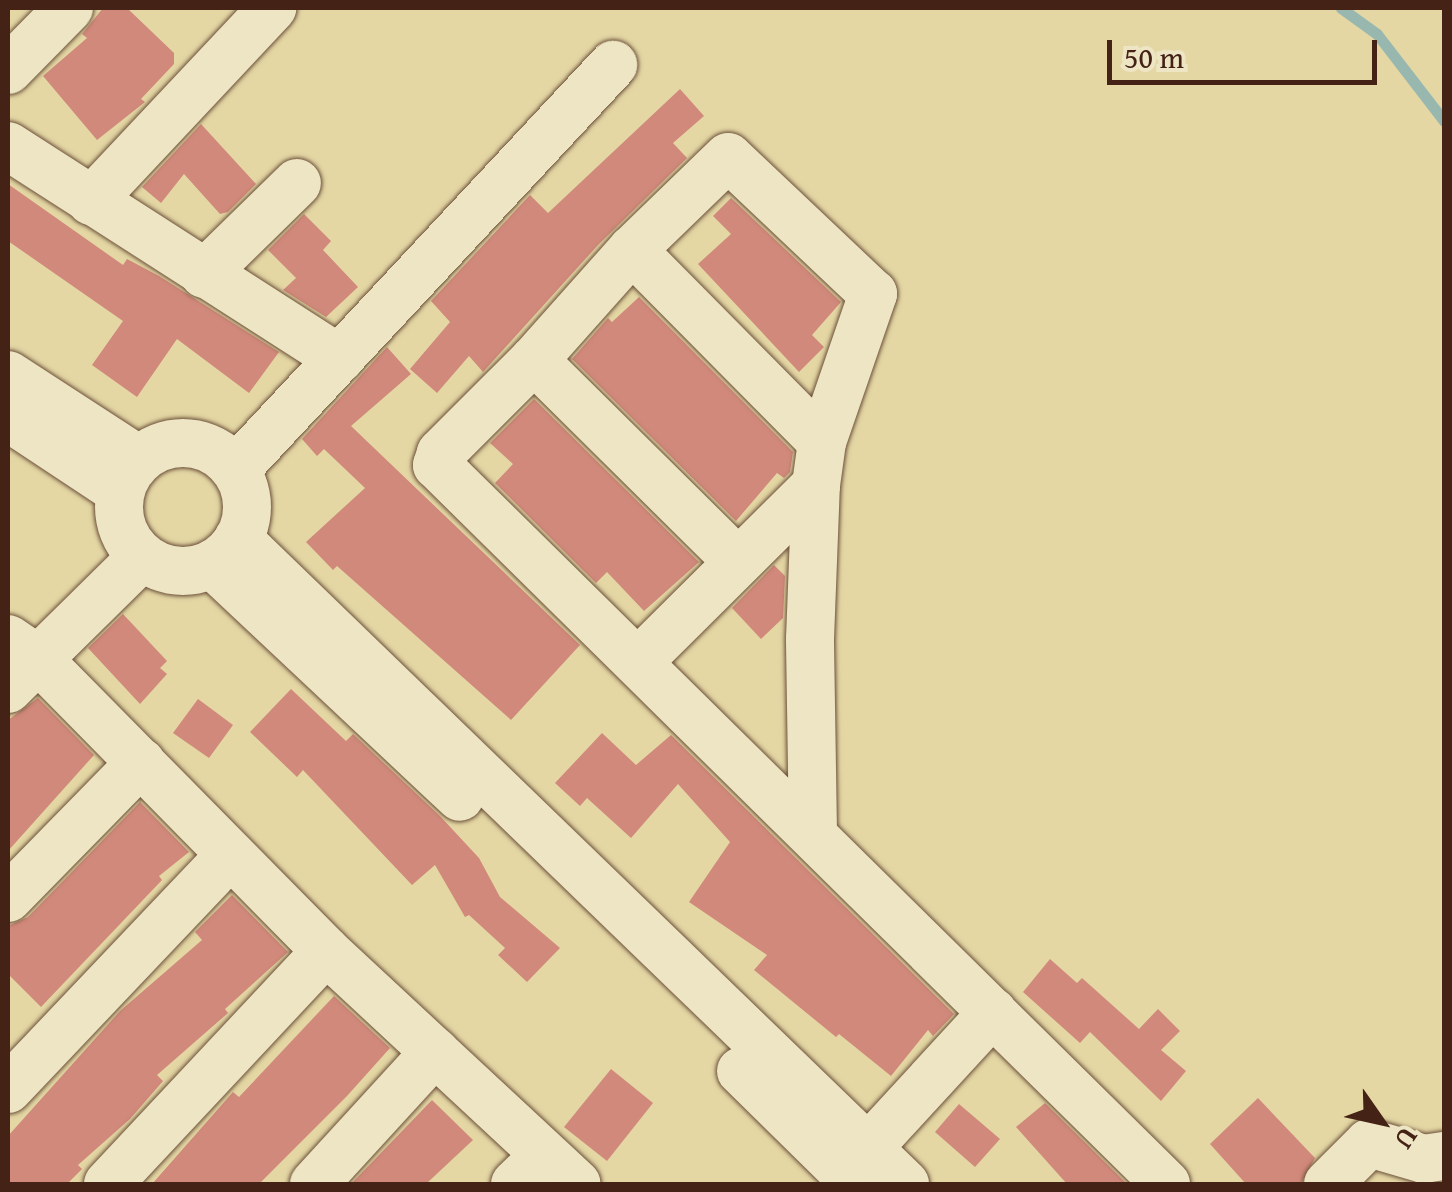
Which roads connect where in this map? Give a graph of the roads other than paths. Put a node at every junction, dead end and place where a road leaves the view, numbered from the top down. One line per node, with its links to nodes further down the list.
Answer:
1 (69, 8): 4 (street)
2 (272, 8): 7 (street)
3 (614, 65): 10 (street)
4 (8, 70)
5 (8, 146): 7 (street)
6 (297, 183): 9 (street)
7 (91, 201): 9 (street)
8 (632, 250): 11 (street); 14 (street); 14 (street)
9 (204, 274): 10 (street)
10 (340, 359): 15 (street)
11 (534, 360): 19 (street); 21 (street)
12 (8, 375): 16 (street)
13 (8, 417): 16 (street)
14 (819, 464): 19 (street); 23 (street)
15 (236, 469): 16 (street); 17 (street)
16 (130, 476): 18 (street)
17 (225, 552): 18 (street); 31 (street)
18 (142, 557): 20 (street)
19 (736, 560): 21 (street)
20 (18, 662): 22 (street)
21 (638, 662): 23 (street)
22 (142, 762): 24 (street); 25 (street)
23 (813, 833): 27 (street)
24 (230, 855): 26 (street); 29 (street)
25 (8, 898)
26 (326, 951): 28 (street); 33 (street)
27 (993, 1012): 31 (street); 36 (street)
28 (435, 1052): 32 (street); 34 (street)
29 (8, 1090)
30 (1444, 1158): 37 (street)
31 (850, 1172): 35 (street)
32 (546, 1175)
33 (108, 1184)
34 (314, 1184)
35 (905, 1184)
36 (1166, 1184)
37 (1328, 1184)

